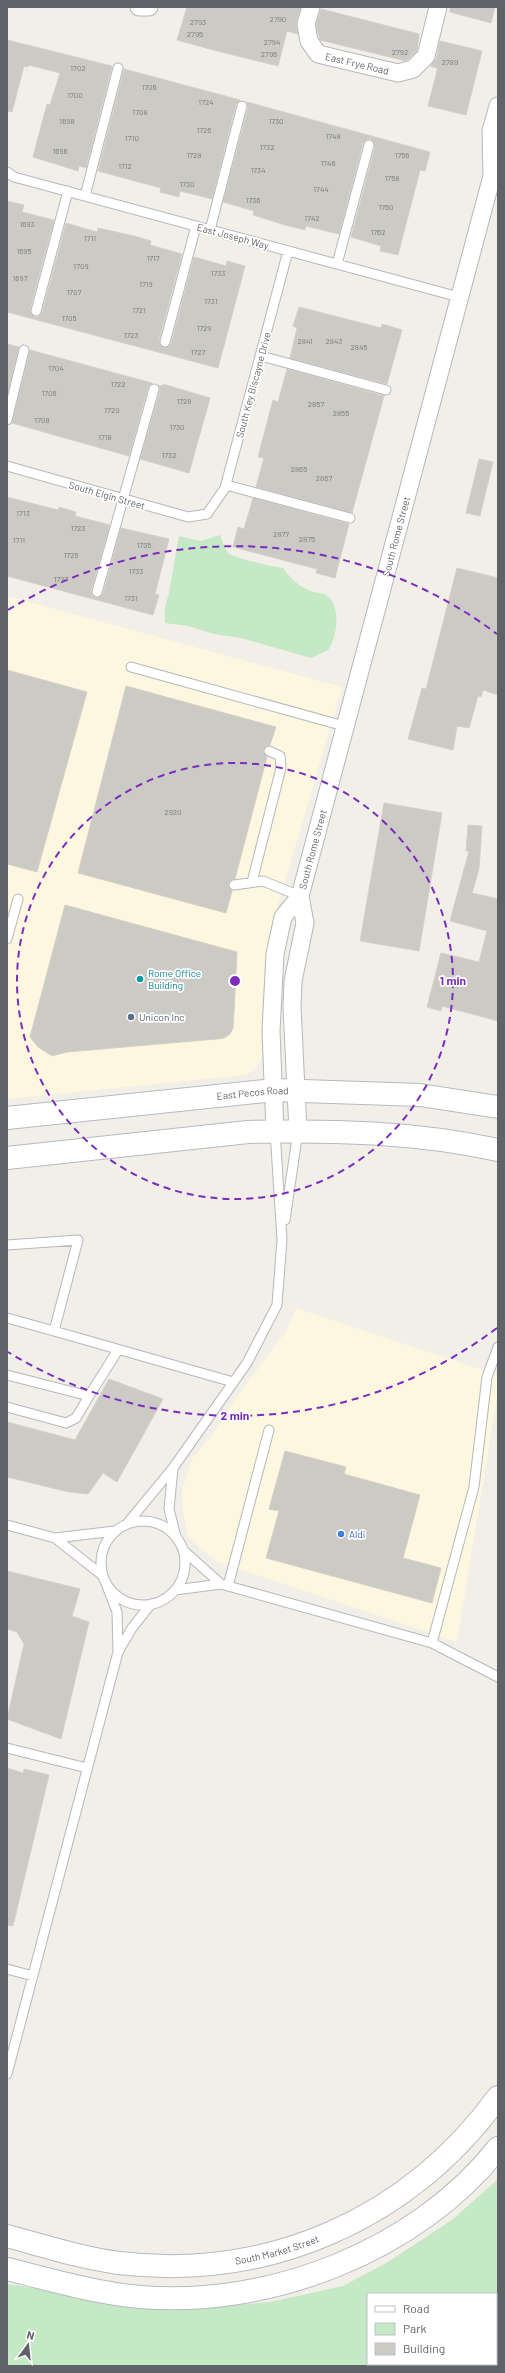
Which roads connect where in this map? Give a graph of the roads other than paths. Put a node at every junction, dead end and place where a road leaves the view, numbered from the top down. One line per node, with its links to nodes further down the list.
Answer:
1 (139, 7): 2 (street)
2 (149, 7)
3 (311, 7): 4 (street, East Frye Road)
4 (438, 7)
5 (118, 68): 12 (lane)
6 (242, 106): 14 (lane)
7 (498, 106): 10 (street, South Rome Street)
8 (369, 145): 16 (lane)
9 (7, 172): 11 (lane, East Joseph Way)
10 (495, 172): 17 (street, South Rome Street)
11 (68, 191): 12 (lane, East Joseph Way); 18 (lane)
12 (85, 196): 13 (lane, East Joseph Way)
13 (196, 226): 14 (lane, East Joseph Way); 19 (lane)
14 (210, 230): 15 (lane, East Joseph Way)
15 (288, 251): 16 (lane, East Joseph Way); 21 (lane, South Key Biscayne Drive)
16 (337, 264): 17 (lane, East Joseph Way)
17 (460, 297): 32 (street, South Rome Street)
18 (36, 311)
19 (165, 342)
20 (24, 350): 24 (lane)
21 (261, 356): 23 (lane); 26 (lane, South Key Biscayne Drive)
22 (154, 389): 27 (lane)
23 (386, 390)
24 (7, 420)
25 (7, 466): 27 (lane, South Elgin Street)
26 (226, 485): 28 (lane, South Key Biscayne Drive); 29 (lane)
27 (123, 499): 28 (lane, South Elgin Street); 30 (lane)
28 (207, 514)
29 (350, 518)
30 (97, 592)
31 (131, 667): 32 (lane)
32 (344, 726): 36 (street, South Rome Street)
33 (269, 751): 34 (lane)
34 (252, 882): 35 (lane); 36 (lane)
35 (234, 885)
36 (300, 896): 40 (street, South Rome Street); 41 (street, South Rome Street)
37 (18, 899): 38 (lane)
38 (9, 924): 39 (lane)
39 (7, 939)
40 (297, 1089): 41 (street, East Pecos Road); 42 (street, East Pecos Road); 45 (street, South Rome Street)
41 (274, 1090): 43 (street, East Pecos Road); 44 (street, South Rome Street)
42 (498, 1107)
43 (7, 1118)
44 (275, 1131): 45 (street); 47 (street); 48 (lane)
45 (298, 1131): 46 (street); 48 (lane)
46 (498, 1150)
47 (7, 1158)
48 (282, 1240): 55 (lane)
49 (7, 1245): 51 (lane)
50 (7, 1318): 51 (lane)
51 (54, 1331): 53 (lane)
52 (498, 1348): 71 (lane)
53 (118, 1350): 55 (lane); 56 (lane)
54 (7, 1376): 56 (lane)
55 (234, 1382): 59 (lane)
56 (89, 1396): 57 (lane)
57 (7, 1407)
58 (269, 1430): 67 (lane)
59 (173, 1468): 61 (lane); 64 (lane)
60 (7, 1525): 63 (lane)
61 (126, 1525): 62 (lane); 64 (lane)
62 (115, 1531): 63 (lane); 66 (lane)
63 (55, 1538): 66 (lane)
64 (176, 1538): 65 (lane)
65 (183, 1550): 67 (lane); 69 (lane)
66 (102, 1575): 68 (lane)
67 (225, 1585): 69 (lane); 71 (lane)
68 (107, 1586): 70 (lane); 72 (lane)
69 (175, 1590): 70 (lane)
70 (151, 1604): 72 (lane)
71 (432, 1643): 73 (lane)
72 (118, 1652): 75 (lane)
73 (498, 1677)
74 (7, 1748): 75 (lane)
75 (87, 1768): 77 (lane)
76 (7, 1969): 77 (lane)
77 (33, 1976): 78 (lane)
78 (7, 2074)
79 (498, 2097): 81 (street, South Market Street)
80 (498, 2148): 82 (street)
81 (7, 2236)
82 (7, 2269)

